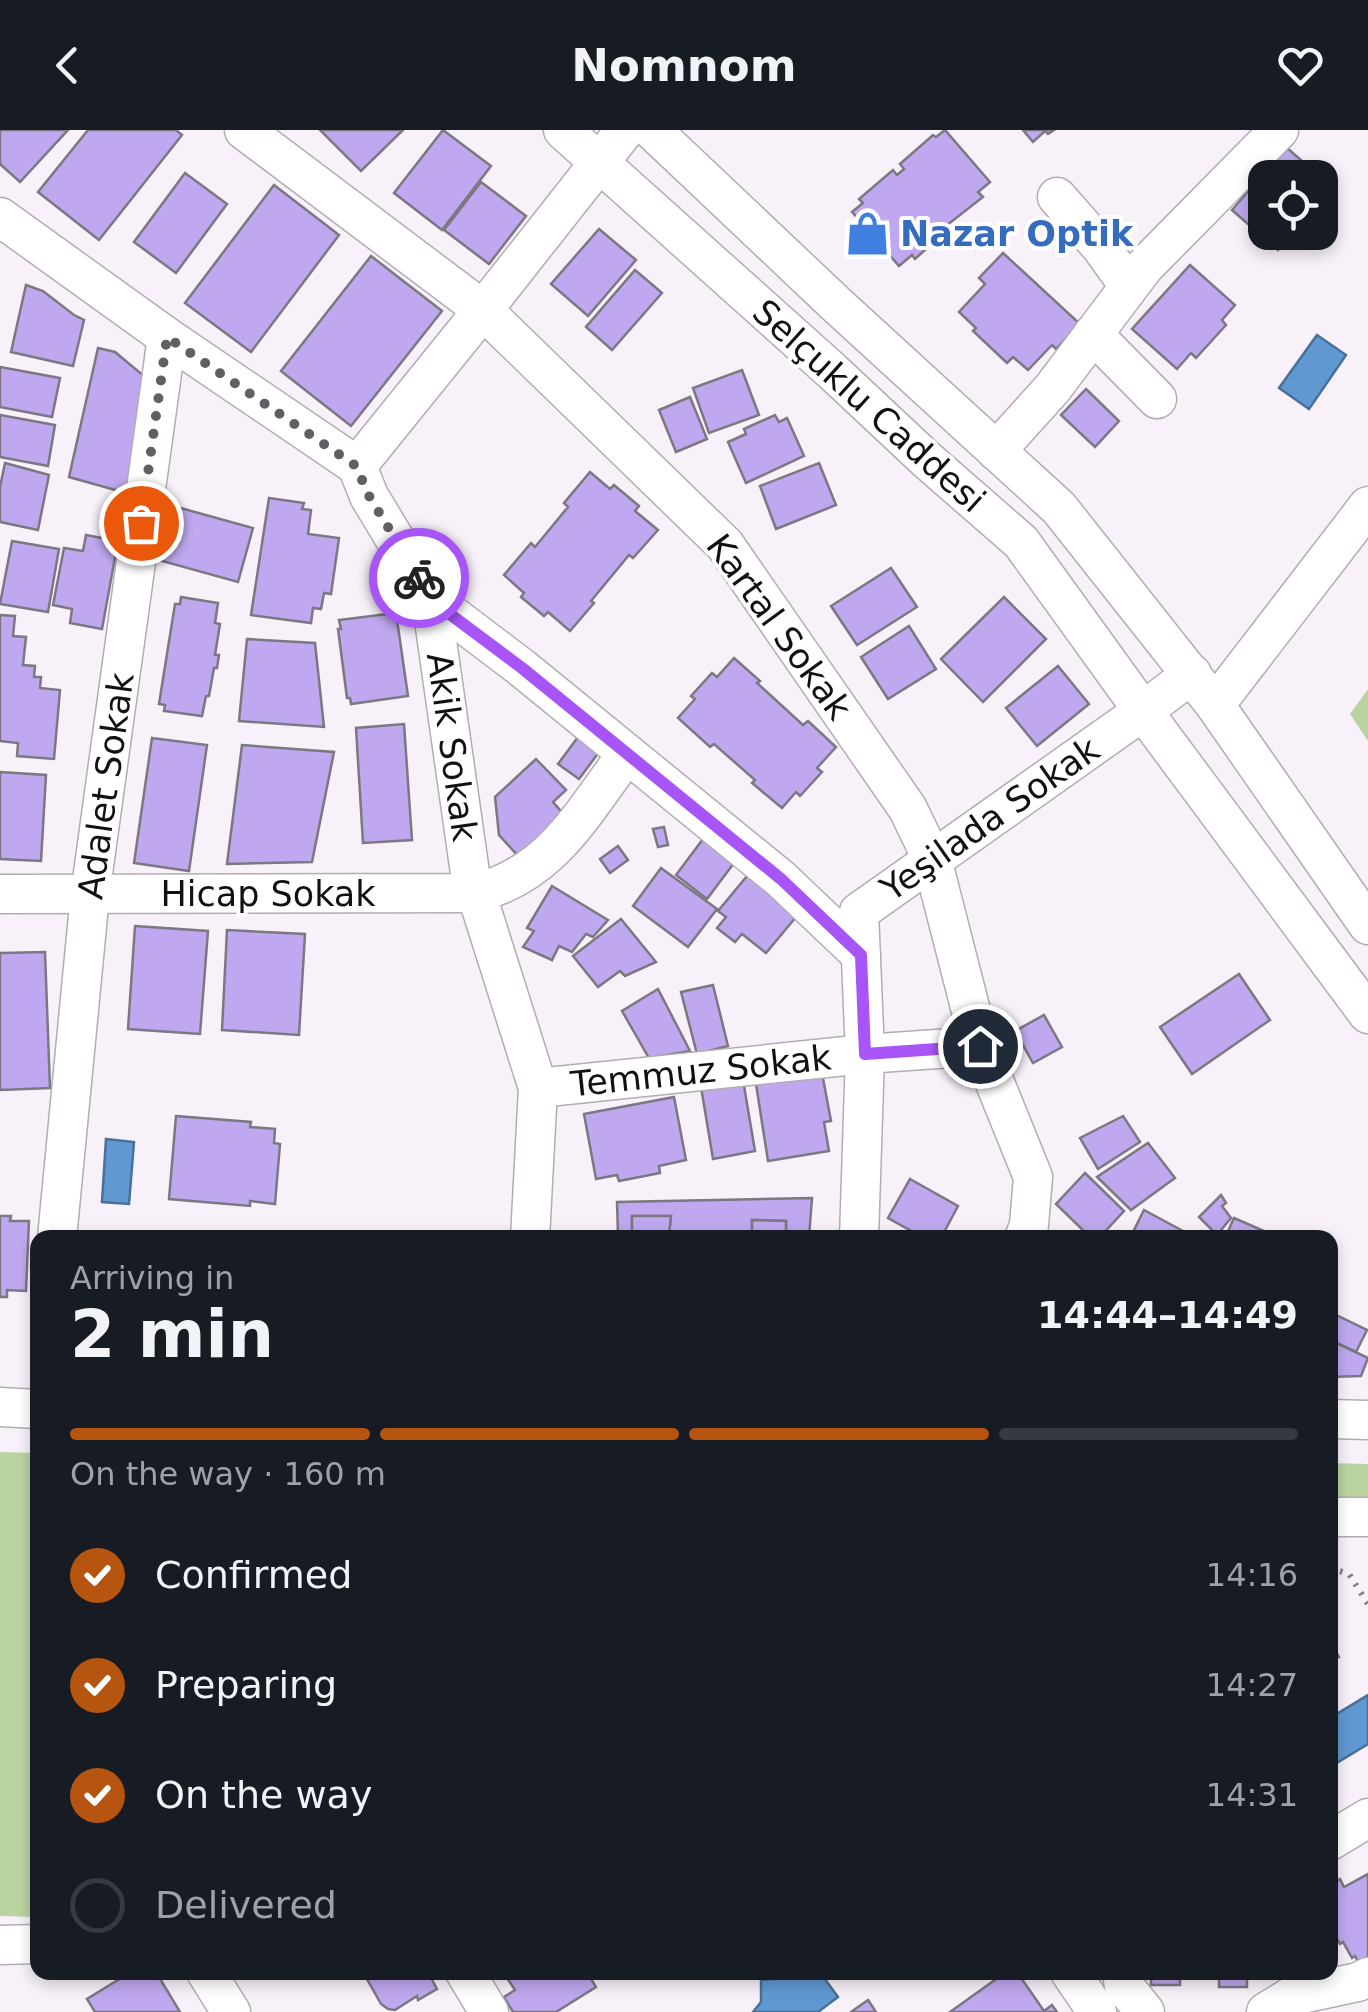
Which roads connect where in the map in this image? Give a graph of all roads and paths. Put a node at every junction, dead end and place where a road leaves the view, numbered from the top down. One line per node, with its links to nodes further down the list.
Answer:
1 (244, 130): 10 (street, Kartal Sokak)
2 (563, 130): 6 (street, Selçuklu Caddesi)
3 (625, 130): 6 (street)
4 (652, 130): 14 (street, Selçuklu Caddesi)
5 (1259, 137): 9 (street)
6 (600, 164): 10 (street); 20 (street, Selçuklu Caddesi)
7 (1057, 197): 9 (street)
8 (0, 217): 12 (street)
9 (1129, 286): 11 (street)
10 (483, 310): 15 (street); 22 (street, Kartal Sokak)
11 (1092, 334): 13 (street); 14 (street)
12 (167, 337): 15 (street); 25 (street, Adalet Sokak)
13 (1157, 399)
14 (996, 451): 18 (street, Selçuklu Caddesi)
15 (356, 466): 17 (street, Akik Sokak)
16 (1368, 506): 19 (street)
17 (431, 600): 21 (street); 23 (street, Akik Sokak)
18 (1192, 674): 19 (street, Selçuklu Caddesi); 20 (street)
19 (1215, 705): 26 (street, Selçuklu Caddesi)
20 (1143, 711): 22 (street, Yeşilada Sokak); 28 (street, Selçuklu Caddesi)
21 (627, 754): 23 (street); 27 (street)
22 (932, 859): 27 (street, Yeşilada Sokak); 29 (street, Kartal Sokak)
23 (476, 893): 25 (street, Hicap Sokak); 31 (street, Akik Sokak)
24 (0, 894): 25 (street, Hicap Sokak)
25 (90, 895): 32 (street, Adalet Sokak)
26 (1368, 926)
27 (861, 955): 30 (street, Yeşilada Sokak)
28 (1368, 1014)
29 (980, 1046): 30 (street, Temmuz Sokak); 35 (street, Kartal Sokak)
30 (865, 1054): 31 (street, Temmuz Sokak); 34 (street, Yeşilada Sokak)
31 (538, 1088): 33 (street, Akik Sokak)
32 (58, 1230)
33 (530, 1230)
34 (859, 1230)
35 (1027, 1230)
36 (0, 1407): 37 (street)
37 (30, 1409)
38 (1338, 1419): 39 (street)
39 (1368, 1420)
40 (1368, 1516): 41 (street)
41 (1338, 1517)
42 (1338, 1571): 43 (path)
43 (1368, 1604)
44 (1368, 1818): 45 (street)
45 (1338, 1836)
46 (30, 1944): 47 (street)
47 (0, 1945)
48 (1368, 1977): 57 (street)
49 (211, 1980): 53 (street)
50 (470, 1980): 54 (street)
51 (1075, 1980): 55 (street)
52 (1123, 1980): 56 (street)
53 (230, 2012)
54 (490, 2012)
55 (1097, 2012)
56 (1145, 2012)
57 (1266, 2012)

